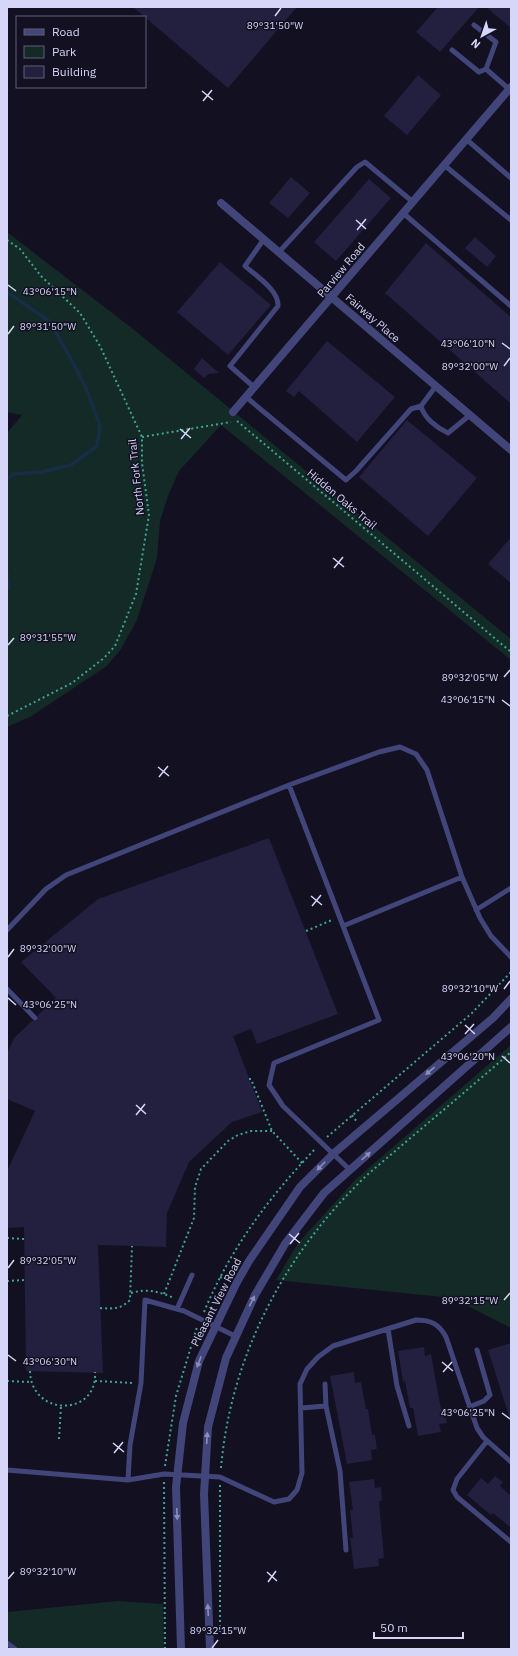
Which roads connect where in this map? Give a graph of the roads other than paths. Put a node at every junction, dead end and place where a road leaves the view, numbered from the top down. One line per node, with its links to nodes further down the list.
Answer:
1 (474, 25): 3 (lane)
2 (452, 50): 3 (lane)
3 (486, 69): 4 (lane)
4 (510, 88): 5 (street, Parview Road)
5 (466, 139): 6 (street, Parview Road); 7 (lane)
6 (444, 165): 9 (street, Parview Road); 11 (lane)
7 (511, 178)
8 (221, 202): 12 (street, Fairway Place)
9 (413, 202): 10 (street, Parview Road); 13 (lane)
10 (403, 213): 14 (street, Parview Road); 15 (lane)
11 (511, 220)
12 (264, 239): 13 (street, Fairway Place); 17 (lane)
13 (279, 252): 14 (street, Fairway Place)
14 (332, 297): 16 (street, Fairway Place); 17 (street, Parview Road)
15 (511, 306)
16 (436, 386): 19 (lane); 21 (street, Fairway Place)
17 (254, 387): 18 (street, Parview Road)
18 (246, 398): 19 (lane); 20 (street, Parview Road)
19 (421, 406): 21 (lane)
20 (233, 412)
21 (470, 415): 22 (street, Fairway Place)
22 (511, 450)
23 (289, 786): 24 (lane); 27 (lane); 28 (lane)
24 (462, 877): 26 (lane); 27 (lane)
25 (511, 888): 26 (lane)
26 (476, 910): 29 (lane)
27 (343, 926): 34 (lane)
28 (7, 930)
29 (511, 956)
30 (7, 989): 32 (lane)
31 (511, 999): 34 (street, Pleasant View Road, one-way to 34)
32 (35, 1018)
33 (511, 1027): 35 (street, one-way to 33)
34 (333, 1154): 35 (lane); 38 (street, Pleasant View Road, one-way to 38)
35 (350, 1170): 40 (street, one-way to 35)
36 (192, 1275): 37 (lane)
37 (177, 1309): 38 (lane); 52 (lane)
38 (216, 1326): 40 (lane); 50 (street, Pleasant View Road, one-way to 50)
39 (388, 1329): 44 (lane); 45 (lane); 46 (lane)
40 (235, 1336): 51 (street, one-way to 40)
41 (477, 1350): 44 (lane)
42 (324, 1384): 43 (lane)
43 (326, 1406): 45 (lane); 54 (lane)
44 (469, 1407): 47 (lane)
45 (300, 1408): 51 (lane)
46 (409, 1426)
47 (487, 1441): 48 (lane); 53 (lane)
48 (511, 1462)
49 (7, 1470): 52 (lane)
50 (177, 1475): 51 (lane); 52 (lane); 57 (street, Pleasant View Road, one-way to 57)
51 (205, 1477): 58 (street, one-way to 51)
52 (128, 1480)
53 (511, 1542)
54 (346, 1550)
55 (7, 1643): 56 (lane)
56 (15, 1649)
57 (181, 1649)
58 (210, 1649)

